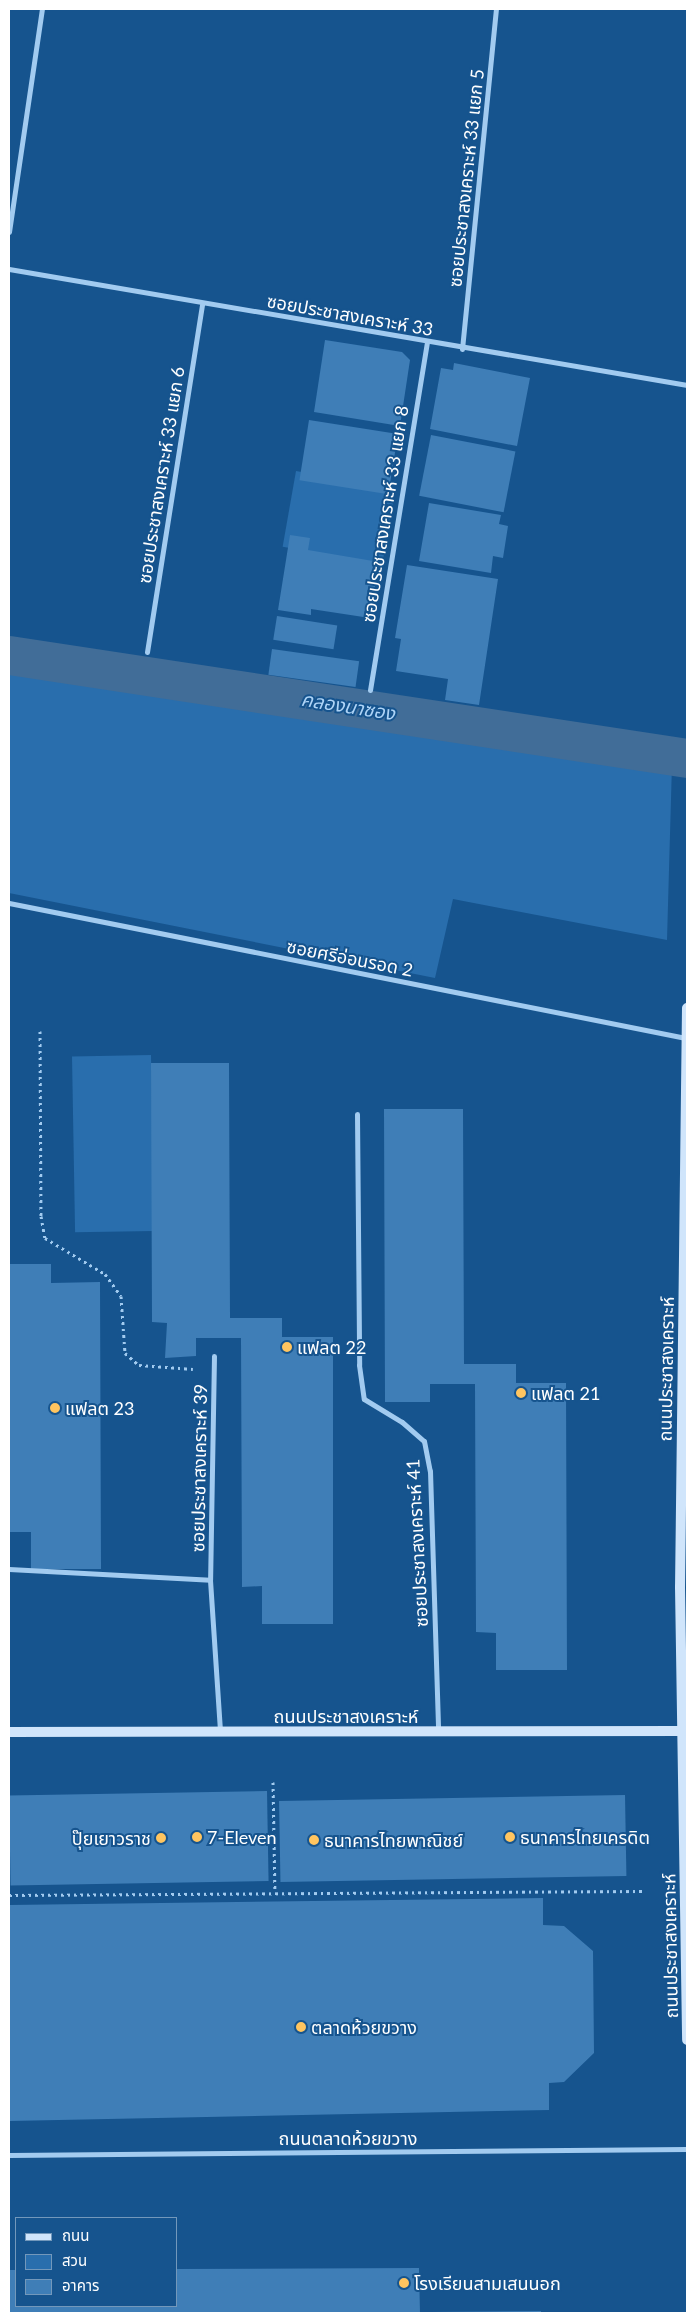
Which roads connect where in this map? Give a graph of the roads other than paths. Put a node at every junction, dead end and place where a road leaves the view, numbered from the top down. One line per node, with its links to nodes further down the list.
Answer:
1 (42, 9): 3 (street)
2 (496, 9): 7 (street, ซอยประชาสงเคราะห์ 33 แยก 5)
3 (9, 232)
4 (9, 269): 5 (street, ซอยประชาสงเคราะห์ 33)
5 (202, 303): 6 (street, ซอยประชาสงเคราะห์ 33); 9 (street, ซอยประชาสงเคราะห์ 33 แยก 6)
6 (427, 342): 7 (street, ซอยประชาสงเคราะห์ 33); 10 (street, ซอยประชาสงเคราะห์ 33 แยก 8)
7 (462, 349): 8 (street, ซอยประชาสงเคราะห์ 33)
8 (687, 385)
9 (147, 652)
10 (370, 690)
11 (9, 903): 13 (street, ซอยศรีอ่อนรอด 2)
12 (687, 1008): 13 (main road, ถนนประชาสงเคราะห์)
13 (686, 1038): 18 (main road, ถนนประชาสงเคราะห์)
14 (357, 1114): 22 (street, ซอยประชาสงเคราะห์ 41)
15 (214, 1356): 17 (street, ซอยประชาสงเคราะห์ 39)
16 (9, 1569): 17 (street)
17 (210, 1580): 21 (street, ซอยประชาสงเคราะห์ 39)
18 (683, 1588): 19 (main road, ถนนประชาสงเคราะห์)
19 (683, 1731): 22 (main road, ถนนประชาสงเคราะห์); 23 (main road, ถนนประชาสงเคราะห์)
20 (9, 1732): 21 (main road, ถนนประชาสงเคราะห์)
21 (220, 1732): 22 (main road, ถนนประชาสงเคราะห์)
22 (438, 1733)
23 (687, 2040)
24 (687, 2149): 25 (street, ถนนตลาดห้วยขวาง)
25 (9, 2155)

